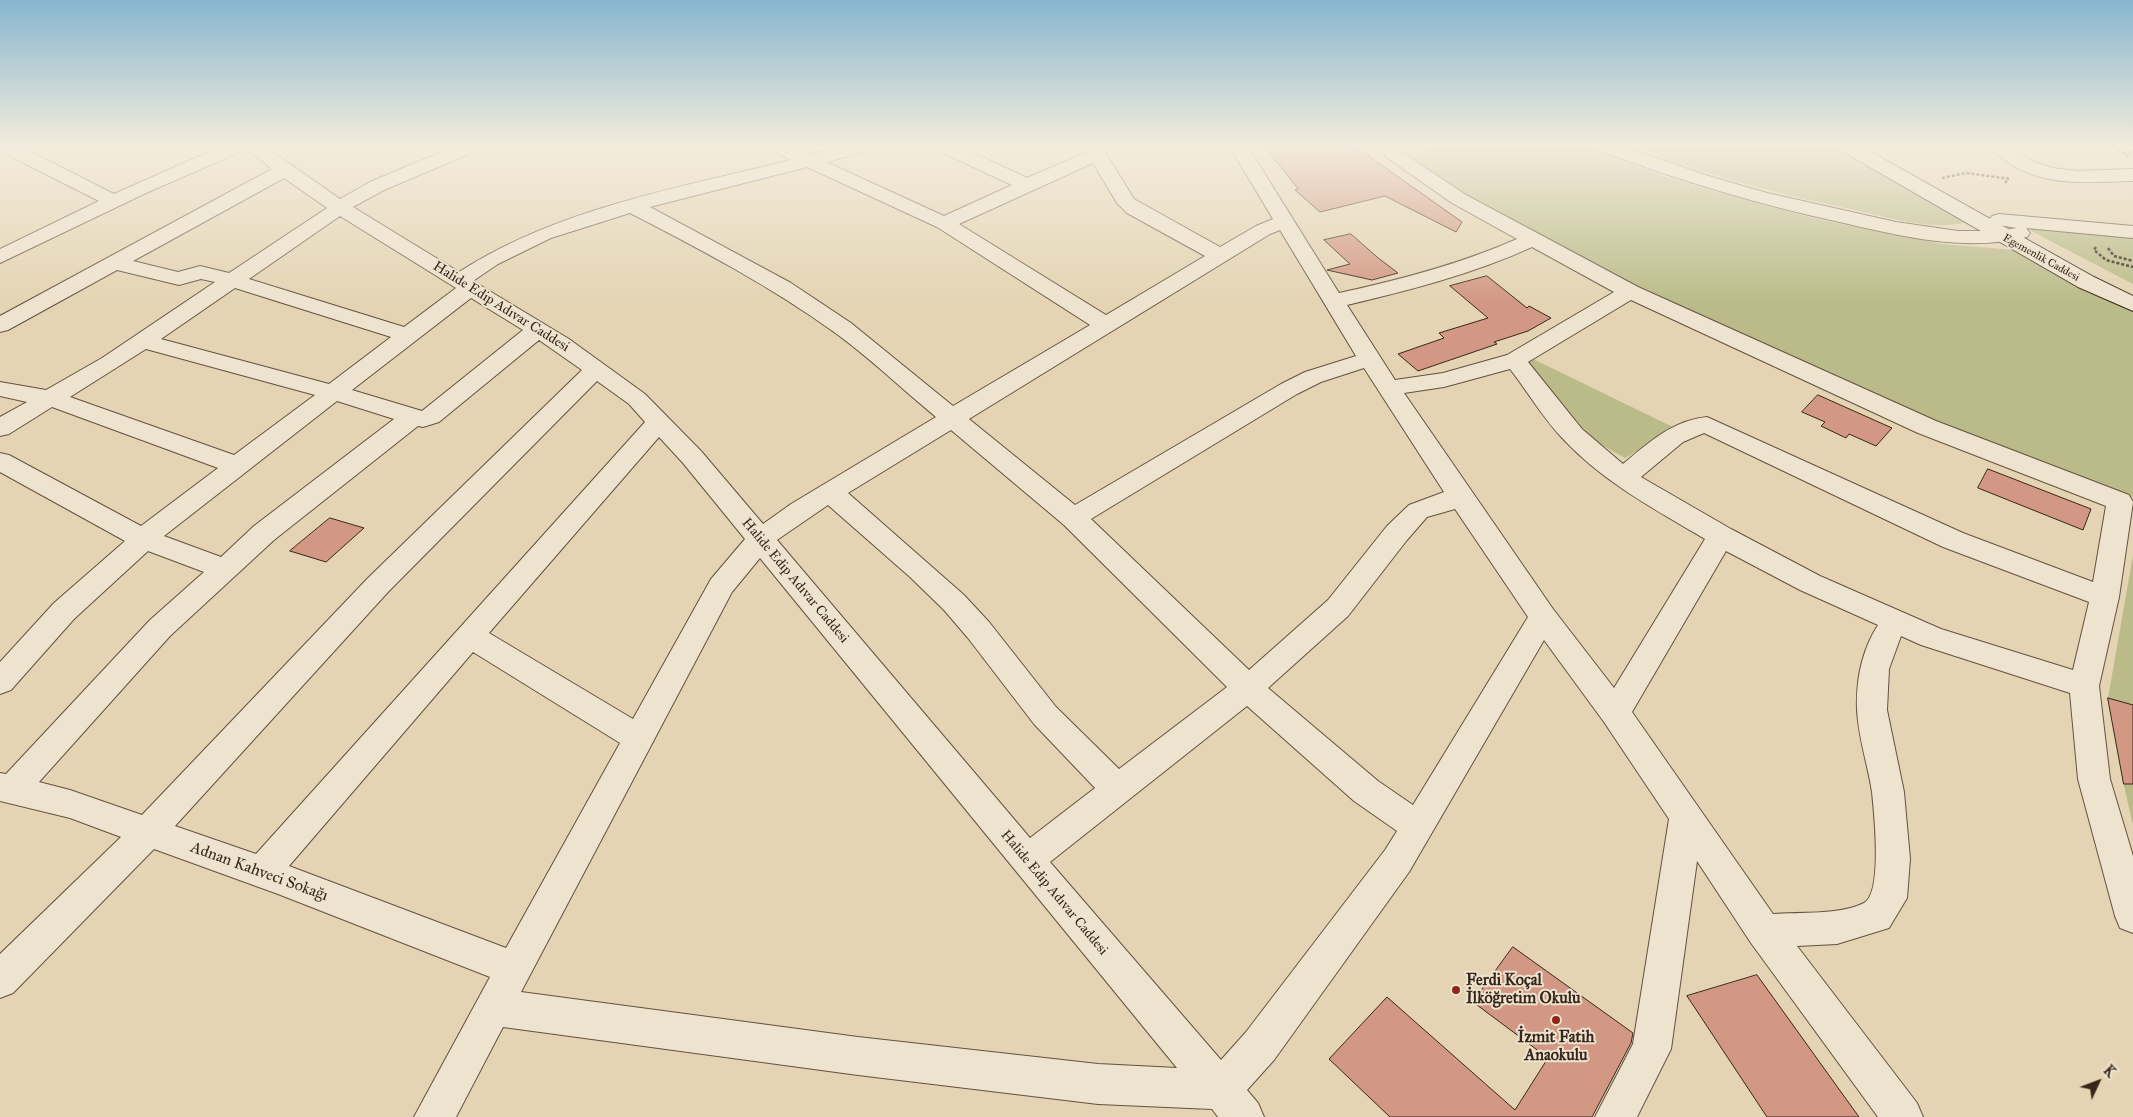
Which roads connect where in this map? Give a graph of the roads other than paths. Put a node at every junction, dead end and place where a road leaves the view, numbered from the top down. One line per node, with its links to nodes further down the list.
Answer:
1 (110, 199): 15 (street)
2 (118, 199): 15 (street)
3 (230, 199): 27 (street)
4 (328, 199): 17 (street, Halide Edip Adıvar Caddesi)
5 (356, 199): 17 (street)
6 (660, 199): 16 (street)
7 (893, 199): 19 (street)
8 (997, 199): 19 (street)
9 (1125, 199): 24 (street)
10 (1270, 199): 18 (street)
11 (1460, 199): 22 (street)
12 (1768, 199): 20 (street)
13 (1947, 199): 20 (street, Egemenlik Caddesi)
14 (1954, 199): 20 (street, Egemenlik Caddesi)
15 (114, 201): 25 (street)
16 (632, 206): 23 (street); 47 (street)
17 (341, 208): 26 (street, Halide Edip Adıvar Caddesi); 28 (street)
18 (1284, 222): 24 (street); 32 (street)
19 (944, 223): 35 (street)
20 (2006, 230): 21 (street); 31 (street, Egemenlik Caddesi); 33 (street, Egemenlik Caddesi)
21 (2133, 232)
22 (1533, 239): 30 (street); 32 (street)
23 (516, 247): 26 (street); 29 (street)
24 (1220, 256): 35 (street)
25 (0, 257)
26 (426, 260): 29 (street, Halide Edip Adıvar Caddesi)
27 (112, 262): 28 (street); 34 (street)
28 (234, 281): 37 (street); 38 (street)
29 (466, 284): 36 (street, Halide Edip Adıvar Caddesi); 37 (street)
30 (1630, 292): 40 (street); 60 (street)
31 (2133, 293)
32 (1334, 301): 39 (street)
33 (2133, 304)
34 (0, 325)
35 (1106, 325): 47 (street)
36 (538, 329): 41 (street, Halide Edip Adıvar Caddesi); 46 (street)
37 (406, 335): 44 (street)
38 (142, 342): 44 (street); 45 (street)
39 (1369, 359): 42 (street); 55 (street)
40 (1515, 360): 42 (street); 52 (street)
41 (596, 369): 48 (street, Halide Edip Adıvar Caddesi); 73 (street)
42 (1389, 388): 54 (street)
43 (0, 389): 45 (street)
44 (333, 392): 46 (street); 50 (street)
45 (52, 399): 49 (street); 50 (street)
46 (413, 417): 59 (street)
47 (952, 417): 53 (street); 55 (street)
48 (658, 422): 58 (street, Halide Edip Adıvar Caddesi); 63 (street)
49 (0, 428)
50 (235, 465): 57 (street)
51 (7, 474): 57 (street)
52 (1624, 477): 56 (street); 60 (street)
53 (830, 492): 58 (street); 70 (street)
54 (1462, 499): 61 (street); 66 (street)
55 (1073, 518): 66 (street)
56 (1720, 536): 62 (street); 67 (street)
57 (143, 539): 59 (street); 64 (street)
58 (760, 539): 68 (street); 74 (street, Halide Edip Adıvar Caddesi)
59 (224, 568): 69 (street)
60 (2105, 597): 65 (street)
61 (1543, 617): 67 (street); 72 (street)
62 (1895, 622): 65 (street); 77 (street)
63 (469, 635): 68 (street); 75 (street)
64 (0, 682)
65 (2084, 686): 76 (street)
66 (1248, 688): 70 (street); 72 (street)
67 (1616, 713): 71 (street)
68 (638, 738): 78 (street)
69 (6, 788): 73 (street, Adnan Kahveci Sokağı)
70 (1118, 789): 74 (street)
71 (1686, 816): 77 (street); 84 (street)
72 (1418, 827): 81 (street)
73 (148, 832): 75 (street, Adnan Kahveci Sokağı); 79 (street)
74 (1027, 860): 81 (street, Halide Edip Adıvar Caddesi)
75 (262, 872): 78 (street, Adnan Kahveci Sokağı)
76 (2133, 916)
77 (1764, 931): 85 (street)
78 (514, 968): 80 (street)
79 (0, 980)
80 (494, 1007): 81 (street); 82 (street)
81 (1221, 1090): 83 (street, Halide Edip Adıvar Caddesi)
82 (434, 1117)
83 (1244, 1117)
84 (1615, 1117)
85 (1903, 1117)

